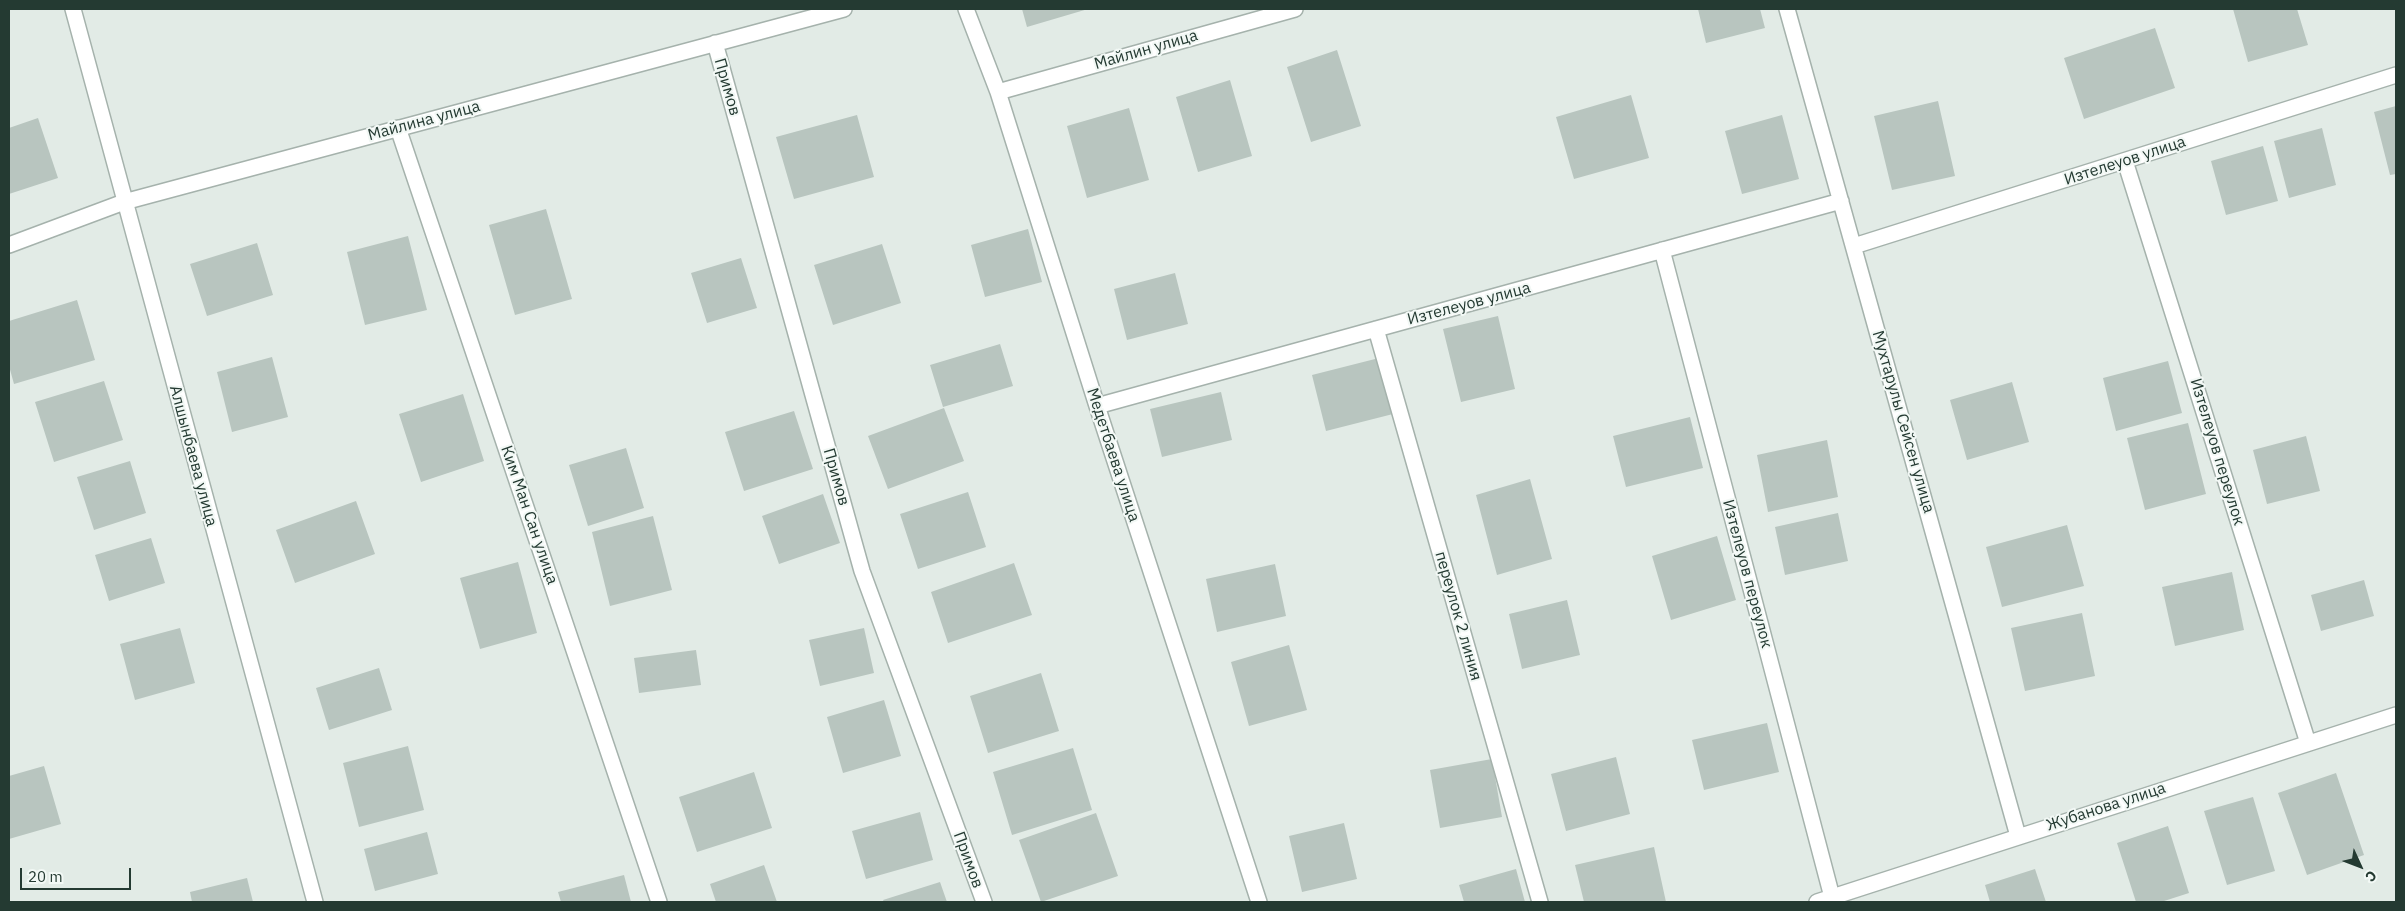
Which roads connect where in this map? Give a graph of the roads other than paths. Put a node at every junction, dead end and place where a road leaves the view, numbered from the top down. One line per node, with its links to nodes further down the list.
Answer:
1 (73, 9): 12 (street, Алшынбаева улица)
2 (844, 9): 6 (street, Майлина улица)
3 (966, 9): 8 (street, Медетбаева улица)
4 (1295, 9): 8 (street, Майлин улица)
5 (1787, 9): 11 (street, Мухтарулы Сейсен улица)
6 (715, 43): 9 (street, Майлина улица); 24 (street, Примов)
7 (2396, 75): 10 (street, Изтелеуов улица)
8 (998, 92): 17 (street, Медетбаева улица)
9 (398, 128): 12 (street, Майлина улица); 23 (street, Ким Ман Сан улица)
10 (2125, 161): 14 (street, Изтелеуов улица); 19 (street, Изтелеуов переулок)
11 (1841, 201): 14 (street, Мухтарулы Сейсен улица); 15 (street, Изтелеуов улица)
12 (124, 202): 13 (street, Майлина улица); 22 (street, Алшынбаева улица)
13 (9, 245)
14 (1854, 246): 20 (street, Мухтарулы Сейсен улица)
15 (1662, 250): 16 (street, Изтелеуов улица); 21 (street, Изтелеуов переулок)
16 (1376, 329): 17 (street, Изтелеуов улица); 26 (street, переулок 2 линия)
17 (1097, 406): 25 (street, Медетбаева улица)
18 (2396, 715): 19 (street, Жубанова улица)
19 (2308, 743): 20 (street, Жубанова улица)
20 (2018, 836): 21 (street, Жубанова улица)
21 (1832, 897): 27 (street, Жубанова улица)
22 (315, 902)
23 (659, 902)
24 (984, 902)
25 (1259, 902)
26 (1540, 902)
27 (1817, 902)

